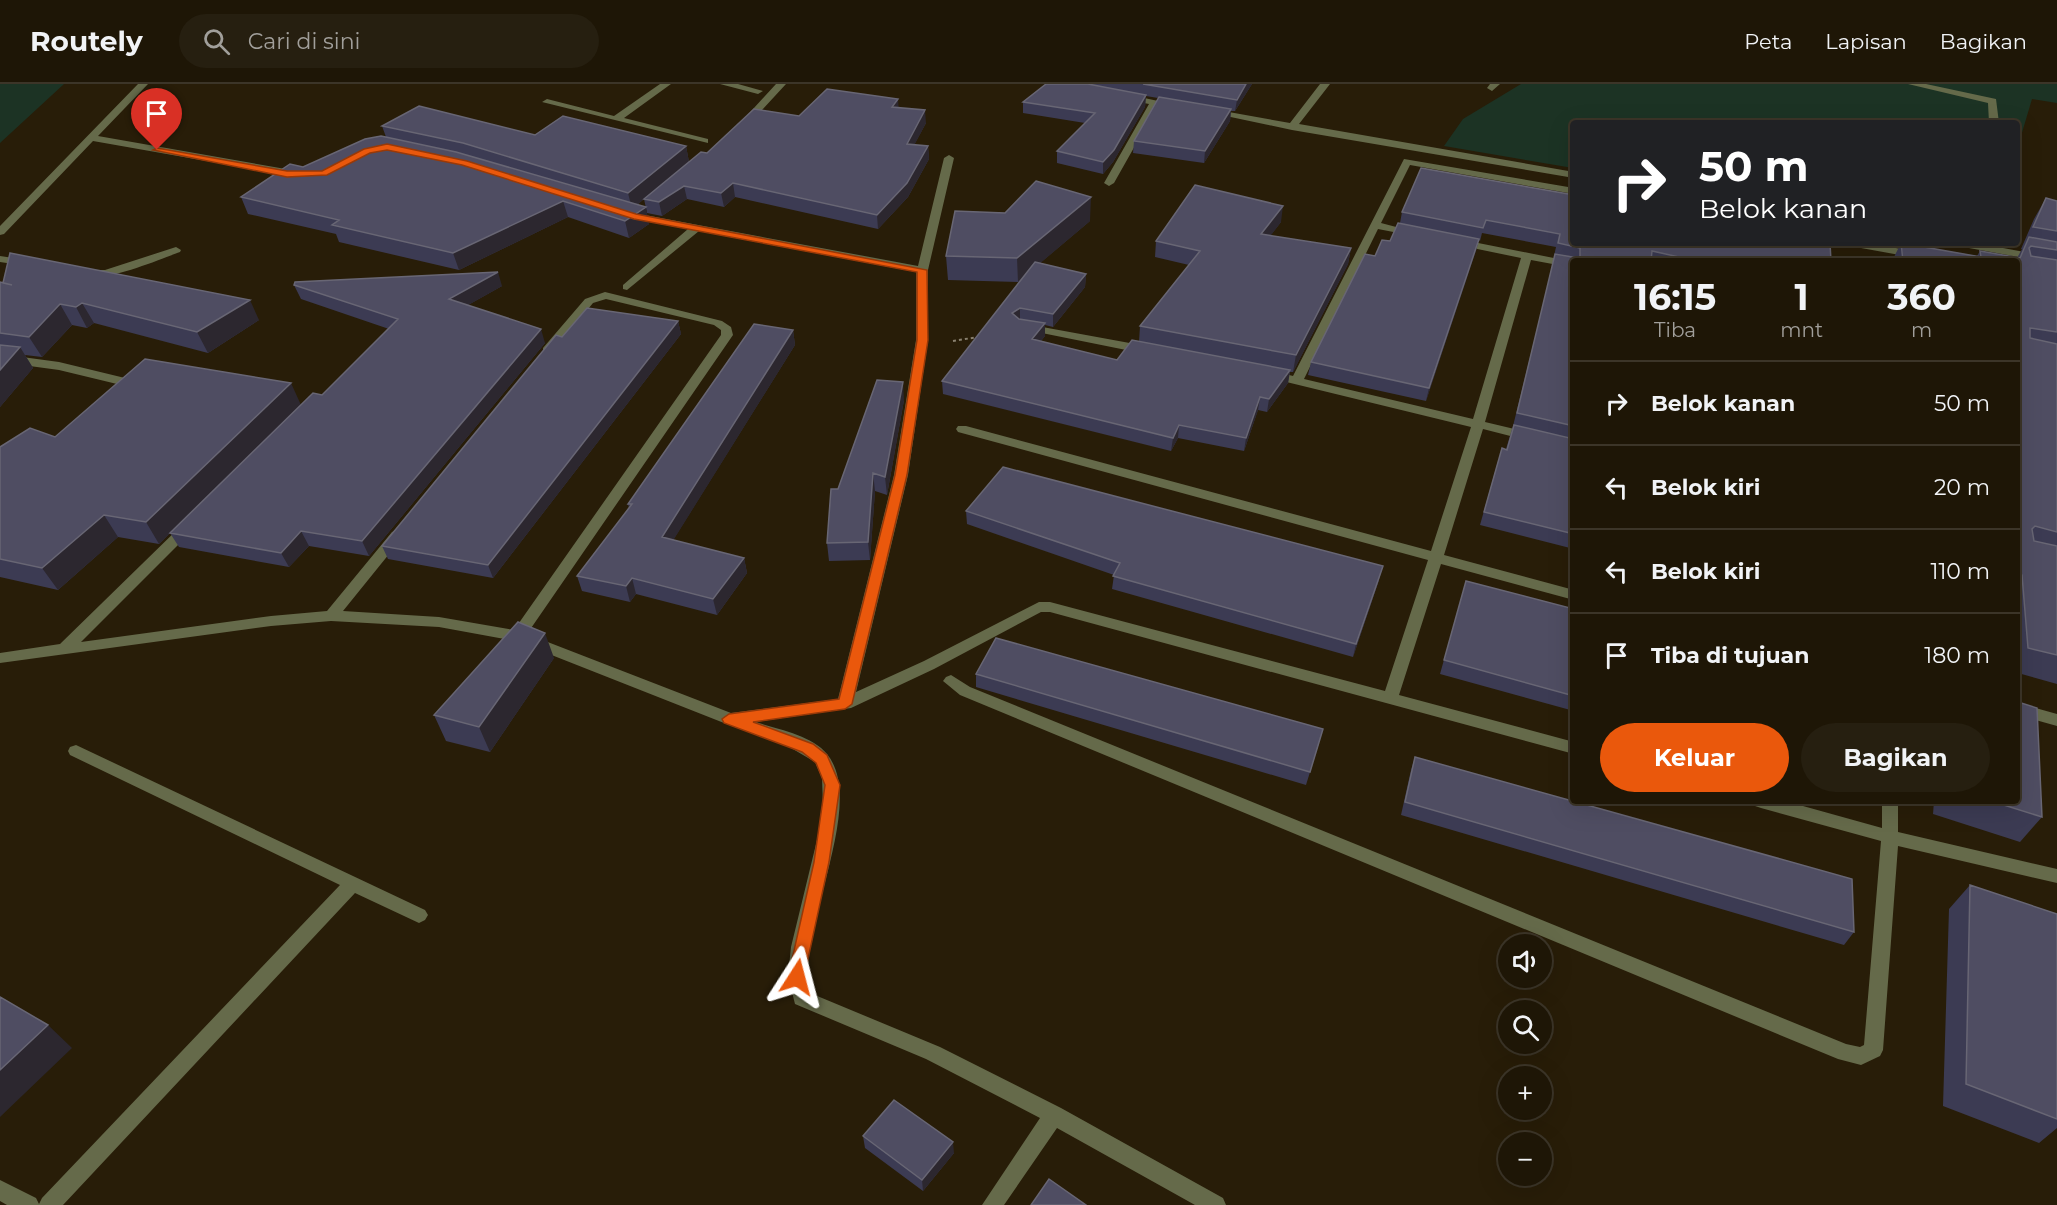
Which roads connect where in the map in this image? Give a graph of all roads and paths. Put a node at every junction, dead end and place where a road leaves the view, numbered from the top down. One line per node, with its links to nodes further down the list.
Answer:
1 (143, 84): 17 (street)
2 (666, 84): 13 (street)
3 (725, 84): 7 (street)
4 (781, 84): 16 (street)
5 (1325, 84): 15 (street)
6 (1913, 84): 14 (street)
7 (758, 91)
8 (1112, 95): 10 (street)
9 (547, 102): 13 (street)
10 (1155, 102): 11 (street); 22 (street)
11 (1190, 108)
12 (1201, 110): 15 (street)
13 (616, 119): 18 (street)
14 (1994, 120)
15 (1292, 127): 21 (street)
16 (734, 132)
17 (91, 138): 20 (street); 27 (street)
18 (705, 141)
19 (949, 158): 41 (street)
20 (313, 174)
21 (1570, 174)
22 (1109, 183)
23 (1570, 191): 25 (street)
24 (633, 213): 26 (street)
25 (1376, 225): 28 (street); 50 (street)
26 (696, 228): 41 (street); 43 (street)
27 (0, 232)
28 (1423, 235)
29 (1446, 239): 34 (street)
30 (1864, 246): 31 (street)
31 (1869, 247): 35 (street); 36 (street)
32 (1997, 247): 38 (street)
33 (176, 250): 42 (street)
34 (1527, 256): 40 (street); 52 (street)
35 (1869, 258)
36 (1933, 258)
37 (0, 259): 39 (street)
38 (2057, 261)
39 (35, 264)
40 (1570, 264)
41 (922, 270): 45 (street)
42 (83, 272)
43 (627, 287)
44 (1020, 326): 45 (path); 46 (street)
45 (922, 340): 65 (street)
46 (1159, 353)
47 (0, 358): 51 (street)
48 (539, 361): 60 (street)
49 (1251, 370): 50 (street)
50 (1298, 380): 52 (street)
51 (107, 402)
52 (1478, 425): 54 (street); 57 (street)
53 (962, 429): 57 (street)
54 (1542, 439)
55 (202, 514): 61 (street)
56 (405, 525): 59 (street)
57 (1435, 557): 58 (street); 64 (street)
58 (1570, 594)
59 (331, 616): 60 (street); 61 (street)
60 (518, 636): 67 (street)
61 (65, 648): 62 (street)
62 (0, 658)
63 (951, 681): 73 (street)
64 (1391, 697): 65 (street); 69 (street)
65 (845, 704): 67 (street)
66 (2020, 710): 68 (street)
67 (729, 719): 77 (street)
68 (2057, 720)
69 (1570, 747)
70 (76, 751): 75 (street)
71 (1772, 804): 73 (street)
72 (1890, 804): 73 (street)
73 (1890, 837): 74 (street)
74 (2057, 876)
75 (353, 883): 76 (street); 80 (street)
76 (419, 915)
77 (1054, 1115): 81 (street); 82 (street)
78 (0, 1190): 79 (street)
79 (29, 1205)
80 (49, 1205)
81 (992, 1205)
82 (1216, 1205)

